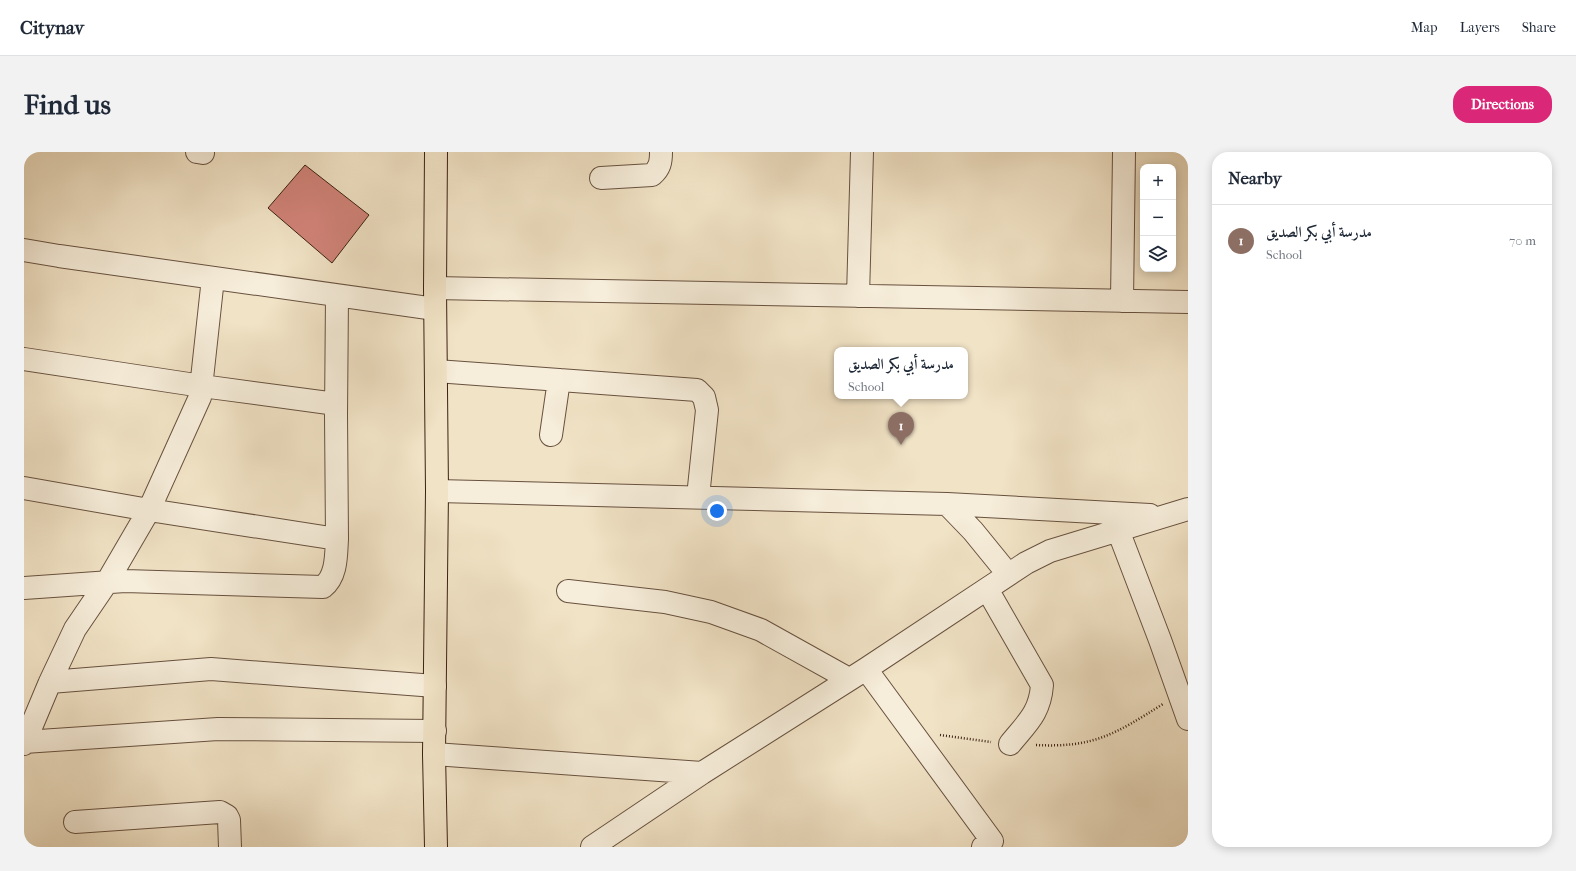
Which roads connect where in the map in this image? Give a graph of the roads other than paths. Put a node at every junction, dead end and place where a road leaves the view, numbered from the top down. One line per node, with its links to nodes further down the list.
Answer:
1 (436, 152): 8 (main road)
2 (661, 152): 5 (street)
3 (862, 152): 10 (street)
4 (1124, 152): 11 (street)
5 (601, 178)
6 (24, 250): 7 (street)
7 (214, 278): 9 (street); 17 (street)
8 (435, 288): 10 (street); 13 (main road)
9 (337, 296): 13 (street); 18 (street)
10 (858, 296): 11 (street)
11 (1122, 302): 12 (street)
12 (1188, 302)
13 (435, 309): 15 (main road)
14 (24, 359): 17 (street)
15 (436, 371): 16 (street); 21 (main road)
16 (559, 380): 19 (street); 22 (street)
17 (202, 386): 18 (street); 25 (street)
18 (336, 404): 28 (street)
19 (551, 435)
20 (24, 488): 25 (street)
21 (437, 491): 22 (street); 36 (main road)
22 (698, 497): 23 (street)
23 (947, 504): 26 (street); 29 (street)
24 (1188, 509): 26 (street)
25 (149, 510): 28 (street); 30 (street)
26 (1163, 516): 27 (street)
27 (1118, 530): 29 (street); 37 (street)
28 (337, 540): 30 (street)
29 (1008, 574): 32 (street)
30 (107, 582): 31 (street); 35 (street)
31 (24, 588)
32 (987, 589): 34 (street); 40 (street)
33 (568, 591): 34 (street)
34 (857, 674): 42 (street); 44 (street)
35 (50, 682): 36 (street); 39 (street)
36 (435, 686): 38 (main road)
37 (1188, 719)
38 (434, 731): 39 (street); 41 (main road)
39 (24, 742)
40 (1010, 744)
41 (434, 754): 42 (street); 46 (main road)
42 (702, 773): 47 (street)
43 (74, 822): 45 (street)
44 (990, 845)
45 (230, 847)
46 (436, 847)
47 (592, 847)

